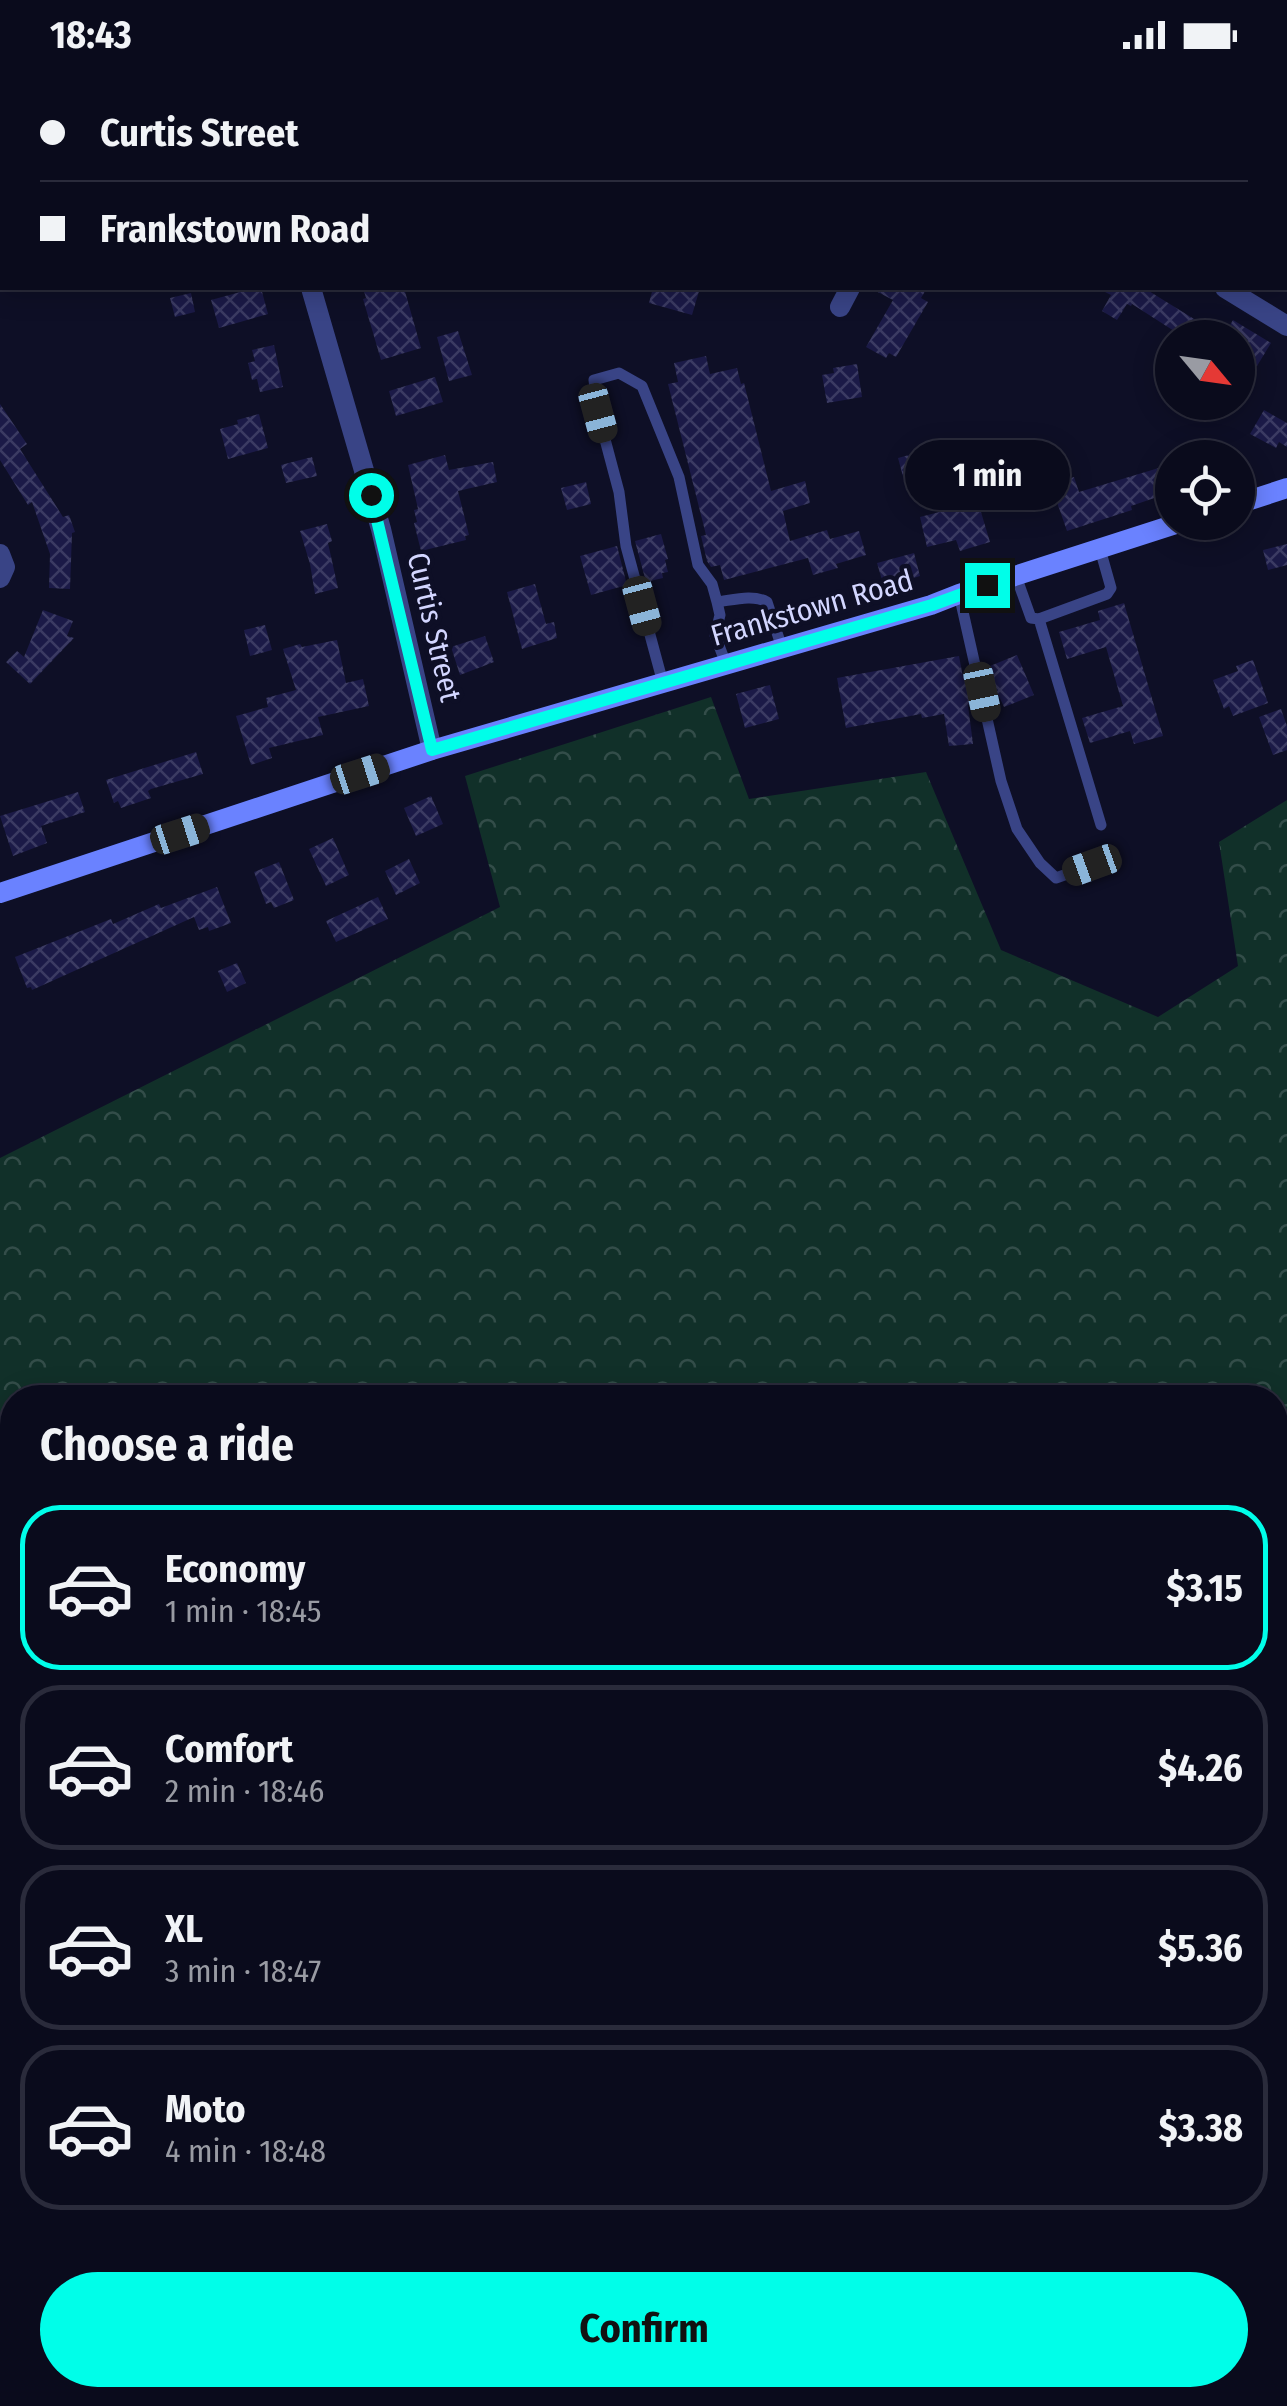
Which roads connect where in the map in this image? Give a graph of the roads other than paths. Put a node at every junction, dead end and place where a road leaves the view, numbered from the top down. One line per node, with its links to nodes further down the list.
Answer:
1 (311, 290): 19 (street, Curtis Street)
2 (849, 290): 4 (street)
3 (1228, 290): 5 (street)
4 (840, 307)
5 (1287, 326)
6 (1287, 488): 7 (main road)
7 (1255, 498)
8 (1155, 531): 9 (main road, Frankstown Road)
9 (1100, 549): 11 (main road, Frankstown Road); 15 (lane)
10 (0, 554): 12 (street)
11 (1016, 576): 13 (main road, Frankstown Road); 15 (lane)
12 (0, 578)
13 (959, 594): 16 (main road, Frankstown Road); 21 (lane)
14 (717, 602): 16 (lane); 17 (lane); 18 (lane)
15 (1039, 619): 20 (lane)
16 (782, 648): 17 (main road, Frankstown Road)
17 (726, 664): 18 (main road, Frankstown Road)
18 (663, 683): 19 (main road, Frankstown Road)
19 (432, 750): 22 (main road, Frankstown Road)
20 (1101, 825)
21 (1092, 865)
22 (0, 893)

